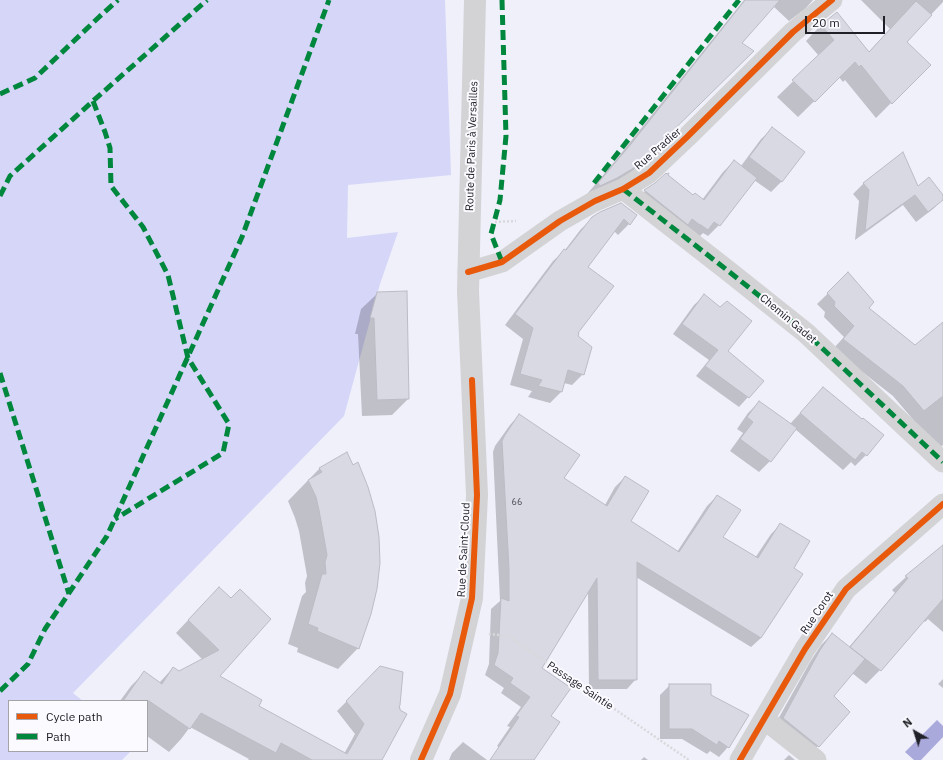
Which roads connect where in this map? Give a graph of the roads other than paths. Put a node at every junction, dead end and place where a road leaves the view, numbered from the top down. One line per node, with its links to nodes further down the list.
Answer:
1 (476, 0): 4 (main road, Route de Paris à Versailles)
2 (832, 0): 3 (street, Rue Pradier)
3 (623, 189): 4 (street, Rue Pradier); 5 (street, Chemin Gadet)
4 (468, 282): 8 (main road, Rue de Saint-Cloud)
5 (943, 462)
6 (940, 509): 7 (street, Rue Corot)
7 (764, 719): 9 (street, Rue Corot); 10 (street)
8 (421, 760)
9 (740, 760)
10 (816, 760)

